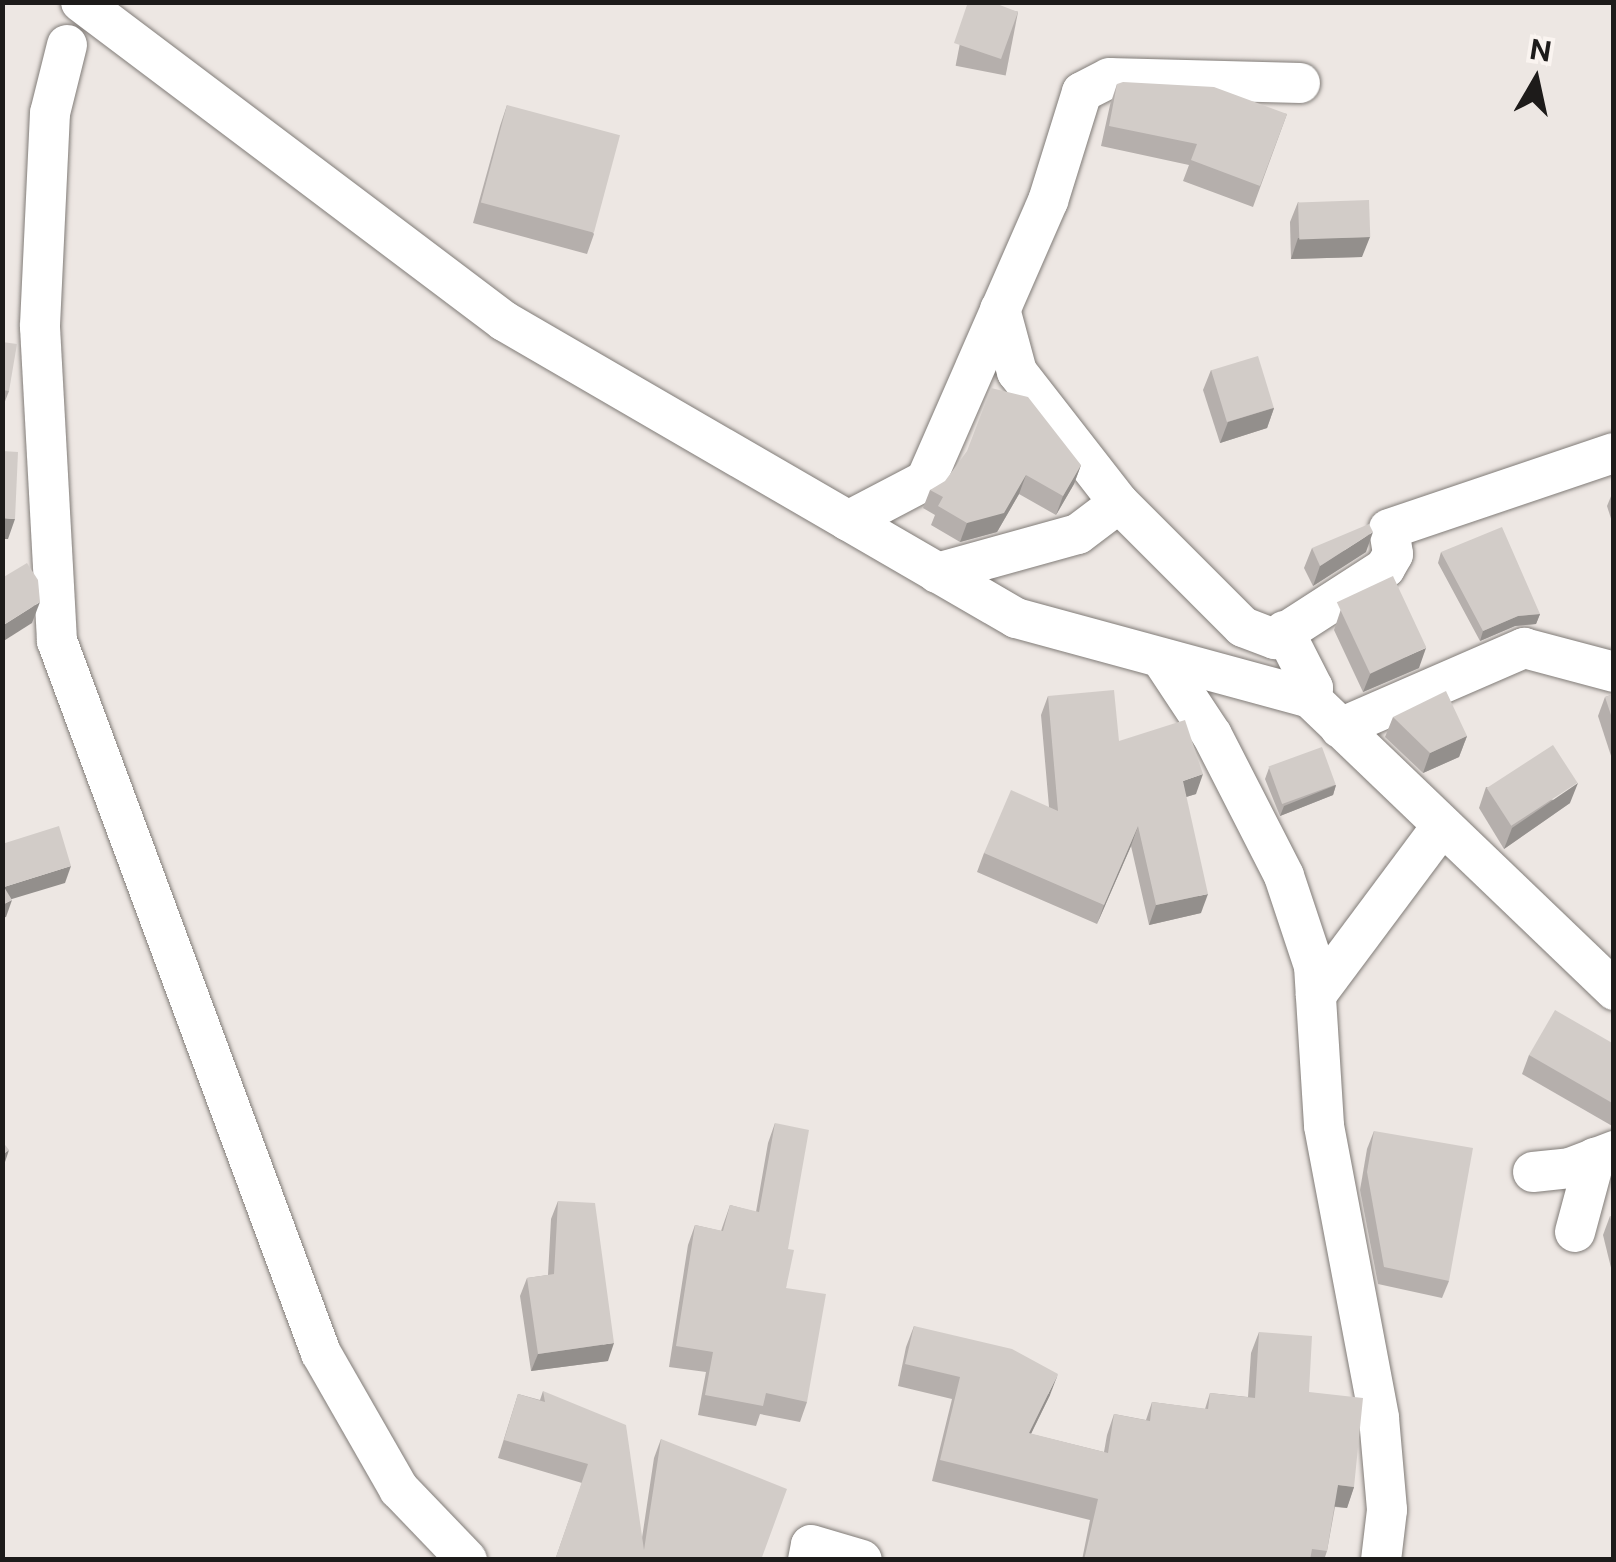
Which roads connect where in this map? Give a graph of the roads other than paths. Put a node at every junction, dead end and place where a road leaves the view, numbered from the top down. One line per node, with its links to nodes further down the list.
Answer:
1 (80, 2): 7 (street)
2 (67, 44): 20 (street)
3 (1300, 83): 4 (street)
4 (1000, 309): 6 (street); 7 (street)
5 (1614, 453): 9 (street)
6 (1119, 503): 8 (street); 9 (street)
7 (848, 521): 8 (street)
8 (937, 573): 10 (street)
9 (1284, 631): 12 (street)
10 (1161, 658): 12 (street); 16 (street)
11 (1614, 672): 13 (street)
12 (1304, 696): 13 (street)
13 (1340, 728): 14 (street)
14 (1442, 826): 15 (street); 16 (street)
15 (1614, 990)
16 (1316, 995): 23 (street)
17 (1604, 1155): 18 (street); 19 (street)
18 (1533, 1172)
19 (1575, 1232)
20 (467, 1560)
21 (808, 1560): 22 (street)
22 (862, 1560)
23 (1382, 1560)

